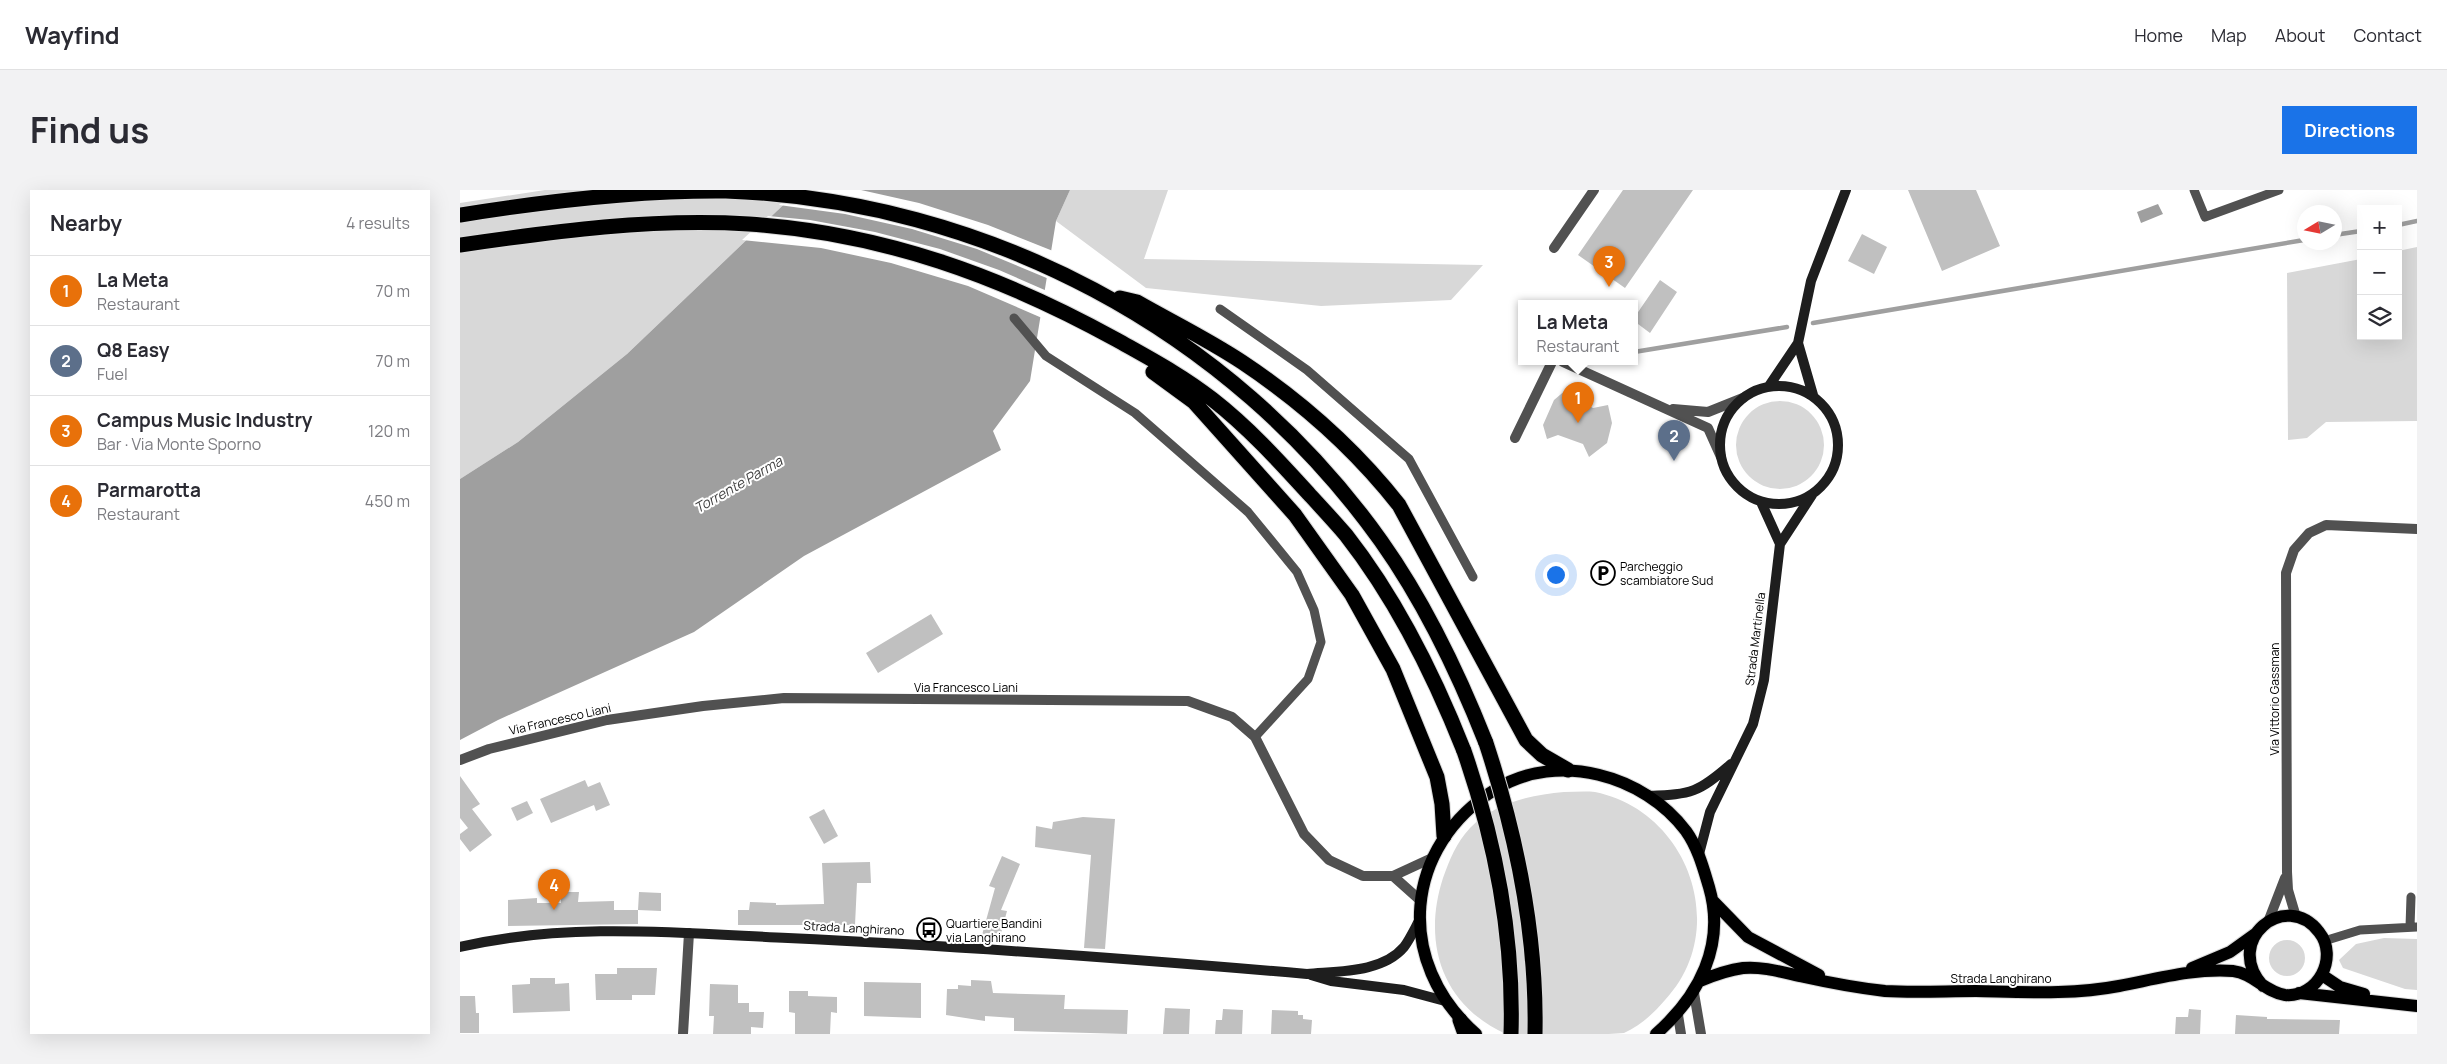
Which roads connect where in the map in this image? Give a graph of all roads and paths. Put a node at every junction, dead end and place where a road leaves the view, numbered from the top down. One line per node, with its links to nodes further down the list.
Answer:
1 (1594, 190): 7 (street)
2 (1846, 190): 12 (street, Strada Martinella)
3 (2194, 190): 4 (lane)
4 (2279, 190)
5 (460, 216): 8 (highway)
6 (460, 245): 11 (highway)
7 (1554, 248)
8 (1106, 295): 29 (highway); 63 (highway, bridge)
9 (1220, 309): 25 (lane)
10 (1014, 318): 26 (lane)
11 (1081, 320): 31 (highway); 62 (highway, bridge)
12 (1798, 343): 15 (street, Strada Martinella); 16 (street, Strada Martinella)
13 (1551, 365): 19 (street)
14 (1570, 365): 18 (street)
15 (1769, 386): 16 (street, Strada Martinella); 17 (street, Strada Martinella)
16 (1812, 396): 21 (street, Strada Martinella)
17 (1743, 398): 18 (street); 20 (street, Strada Martinella)
18 (1667, 409): 20 (street)
19 (1515, 438)
20 (1721, 457): 22 (street, Strada Martinella)
21 (1812, 495): 22 (street, Strada Martinella); 24 (street, Strada Martinella)
22 (1762, 502): 24 (street, Strada Martinella)
23 (2417, 529): 34 (street, Via Vittorio Gassman)
24 (1780, 544): 28 (street, Strada Martinella)
25 (1473, 577)
26 (1255, 737): 27 (street, Via Francesco Liani); 35 (street, Via Francesco Liani)
27 (460, 760)
28 (1734, 762): 30 (street, Strada Martinella); 32 (street, Strada Martinella)
29 (1568, 770): 30 (main road, Strada Langhirano); 31 (main road, Strada Langhirano)
30 (1649, 796): 32 (main road, Strada Langhirano)
31 (1444, 836): 33 (main road, Strada Langhirano)
32 (1699, 854): 38 (main road, Strada Langhirano)
33 (1432, 858): 35 (street, Via Francesco Liani); 37 (main road, Strada Langhirano)
34 (2287, 872): 39 (street, Via Vittorio Gassman); 41 (street, Via Vittorio Gassman)
35 (1393, 876): 37 (street)
36 (2411, 897): 42 (lane)
37 (1421, 901): 40 (main road, Strada Langhirano)
38 (1713, 901): 50 (main road, Strada Langhirano); 51 (main road, Strada Langhirano)
39 (2296, 917): 41 (main road); 45 (main road)
40 (1420, 919): 47 (street, Strada Langhirano); 55 (main road, Strada Langhirano)
41 (2268, 922): 44 (main road, Strada Langhirano)
42 (2413, 927): 45 (lane)
43 (688, 934): 46 (street, Strada Langhirano); 47 (street, Strada Langhirano); 60 (street)
44 (2255, 934): 49 (main road, Strada Langhirano); 52 (main road)
45 (2324, 941): 48 (main road)
46 (460, 947)
47 (1307, 974): 55 (street, Strada Langhirano)
48 (2322, 975): 54 (main road); 56 (main road, Strada Langhirano)
49 (2164, 977): 51 (main road, Strada Langhirano); 52 (main road, Strada Langhirano)
50 (1700, 981): 51 (main road, Strada Langhirano); 53 (main road, Strada Langhirano)
51 (1837, 984)
52 (2263, 986): 54 (main road, Strada Langhirano)
53 (1694, 993): 58 (main road, Strada Langhirano); 66 (street)
54 (2300, 993): 56 (main road, Strada Langhirano)
55 (1445, 1001): 59 (main road, Strada Langhirano)
56 (2402, 1004): 57 (main road, Strada Langhirano)
57 (2417, 1006)
58 (1678, 1015): 64 (main road, Strada Langhirano); 65 (street)
59 (1463, 1027): 61 (main road, Strada Langhirano)
60 (683, 1034)
61 (1476, 1034)
62 (1511, 1034)
63 (1534, 1034)
64 (1656, 1034)
65 (1681, 1034)
66 (1701, 1034)

